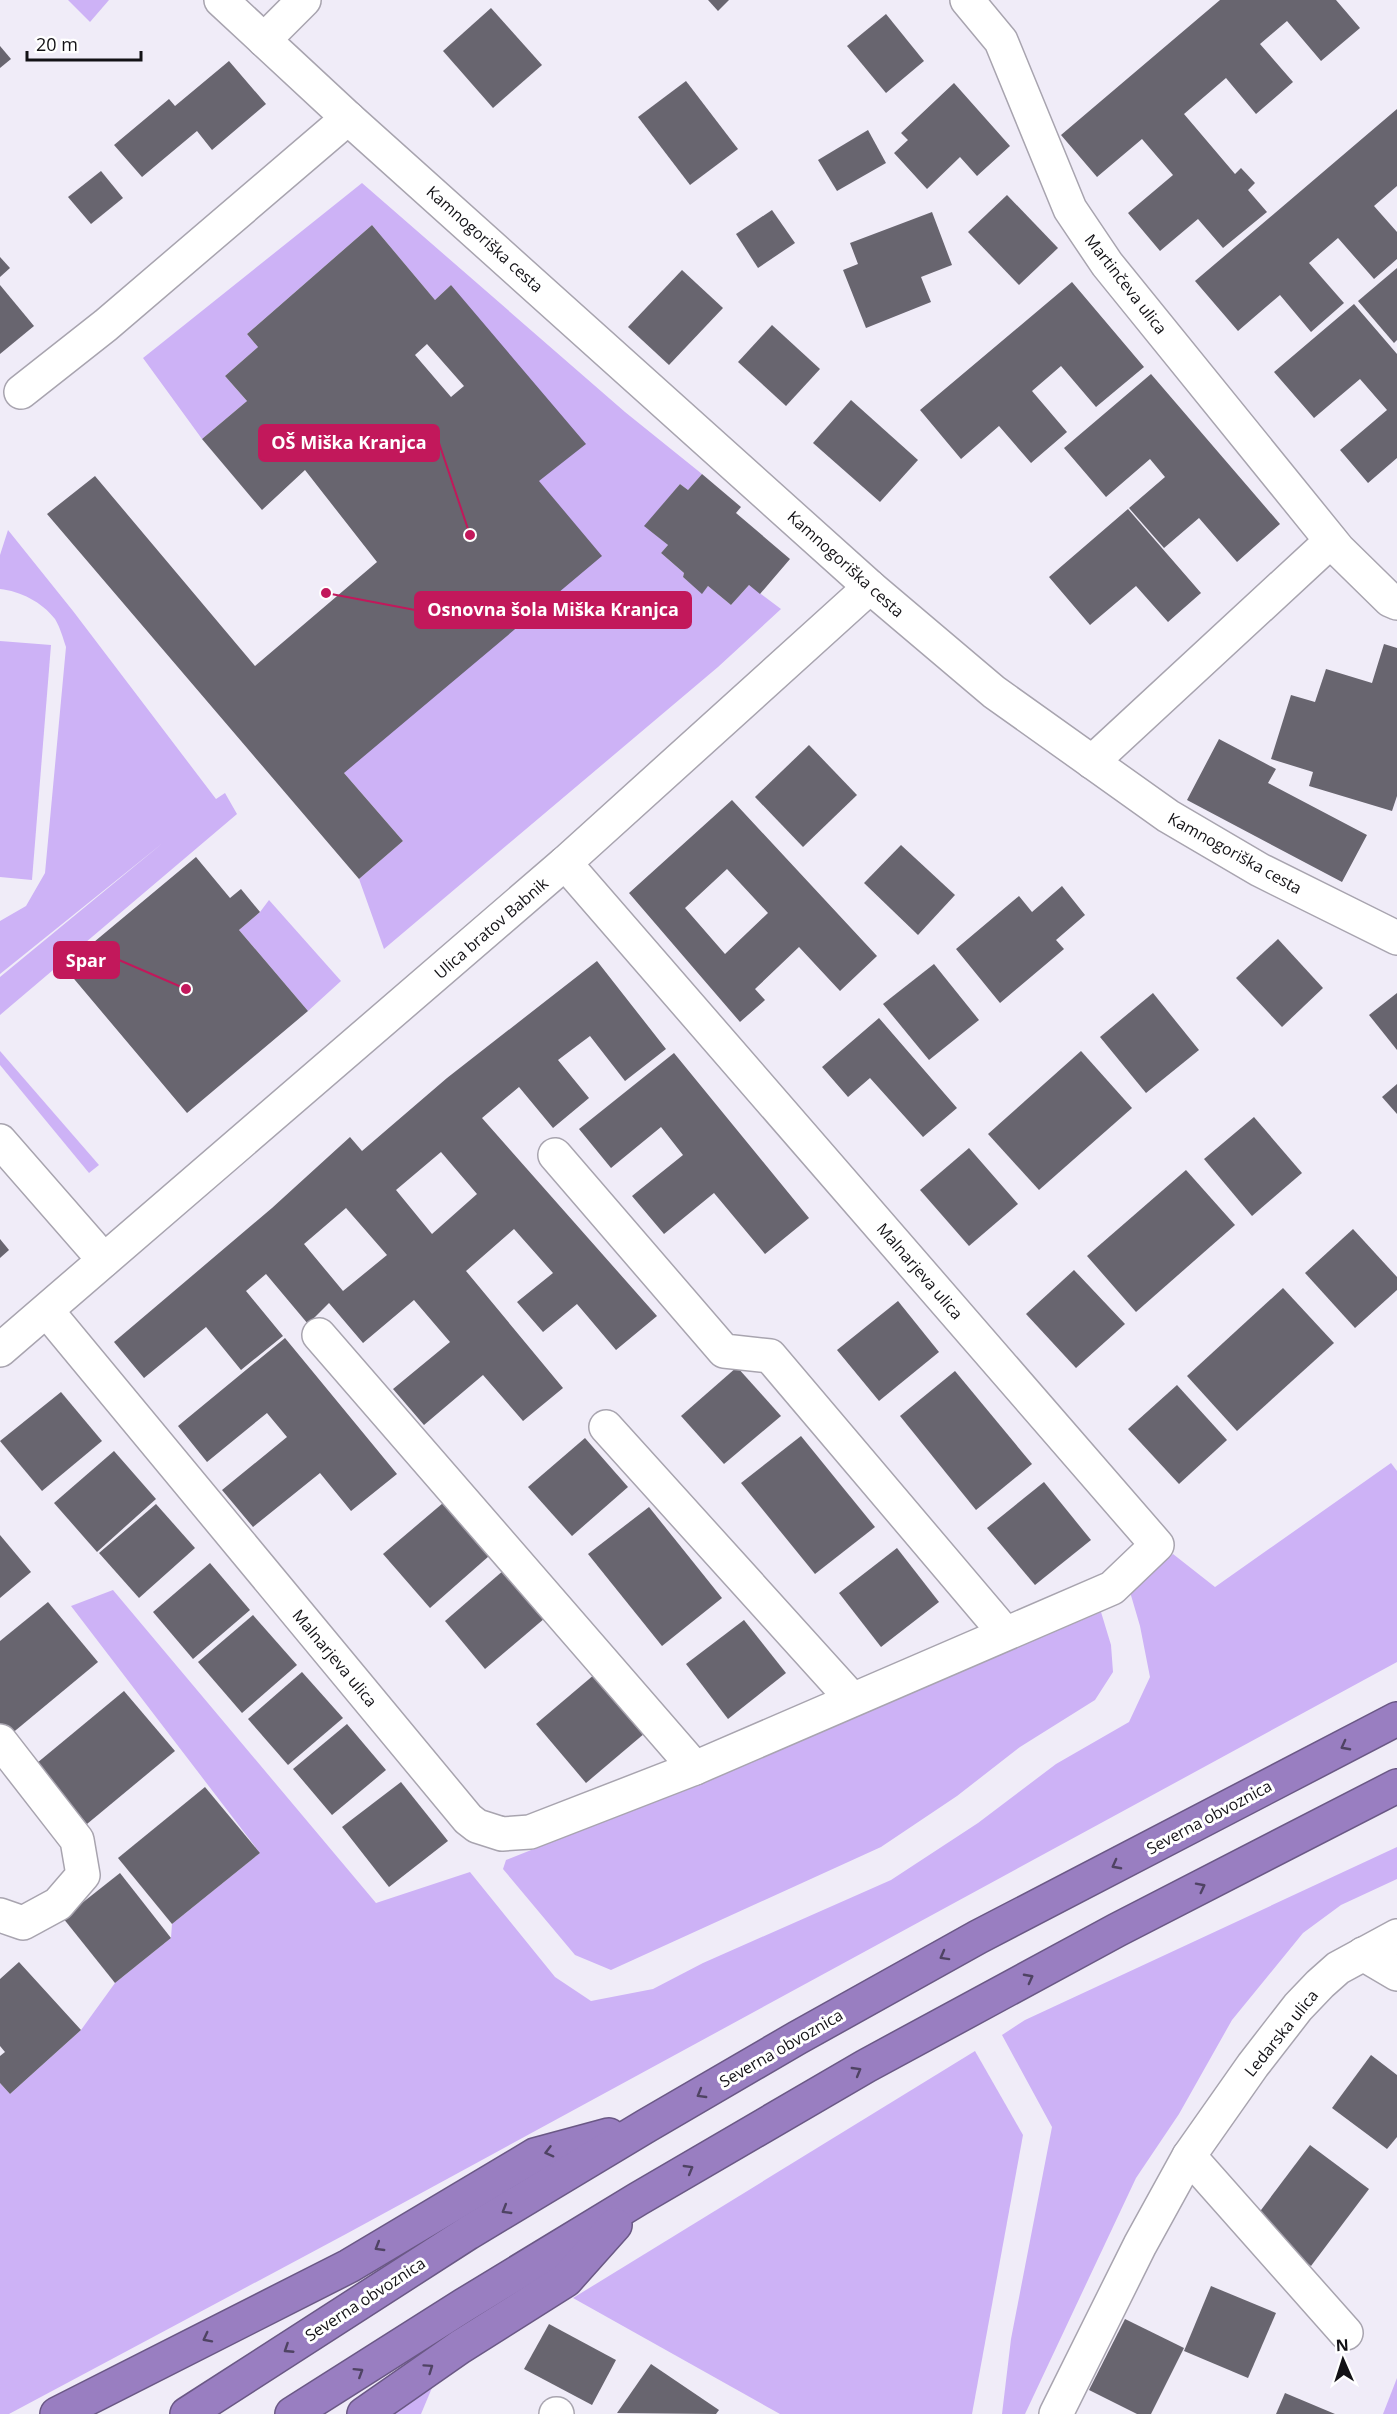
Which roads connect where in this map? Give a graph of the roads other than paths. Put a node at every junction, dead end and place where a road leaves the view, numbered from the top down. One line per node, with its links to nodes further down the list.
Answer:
1 (221, 0): 4 (street, Kamnogoriška cesta)
2 (304, 0): 4 (street)
3 (967, 0): 7 (street, Martinčeva ulica)
4 (264, 40): 5 (street, Kamnogoriška cesta)
5 (348, 117): 6 (street); 8 (street, Kamnogoriška cesta)
6 (21, 392)
7 (1331, 541): 9 (street, Martinčeva ulica); 10 (street)
8 (870, 587): 10 (street, Kamnogoriška cesta); 11 (street, Ulica bratov Babnik)
9 (1397, 603)
10 (1092, 762): 12 (street, Kamnogoriška cesta)
11 (564, 863): 15 (street, Ulica bratov Babnik); 20 (street, Malnarjeva ulica)
12 (1397, 938)
13 (0, 1141): 15 (street)
14 (555, 1155): 20 (street)
15 (104, 1260): 16 (street, Ulica bratov Babnik)
16 (47, 1311): 18 (street, Ulica bratov Babnik); 24 (street, Malnarjeva ulica)
17 (319, 1335): 24 (street)
18 (0, 1350)
19 (606, 1427): 21 (street)
20 (1005, 1633): 21 (street, Malnarjeva ulica)
21 (852, 1699): 24 (street, Malnarjeva ulica)
22 (1397, 1719): 30 (highway, Severna obvoznica, one-way to 30)
23 (0, 1741): 26 (street)
24 (695, 1767)
25 (1397, 1786): 32 (highway, one-way to 25)
26 (0, 1914)
27 (1397, 1936): 28 (street, Ledarska ulica)
28 (1362, 1954): 29 (street); 31 (street, Ledarska ulica)
29 (1397, 1974)
30 (646, 2126): 34 (highway, one-way to 34); 35 (highway, Severna obvoznica, one-way to 35)
31 (1189, 2156): 33 (street); 38 (street, Ledarska ulica)
32 (639, 2199): 36 (highway, one-way to 32); 37 (highway, one-way to 32)
33 (1346, 2333)
34 (57, 2414)
35 (187, 2414)
36 (292, 2414)
37 (363, 2414)
38 (1056, 2414)

